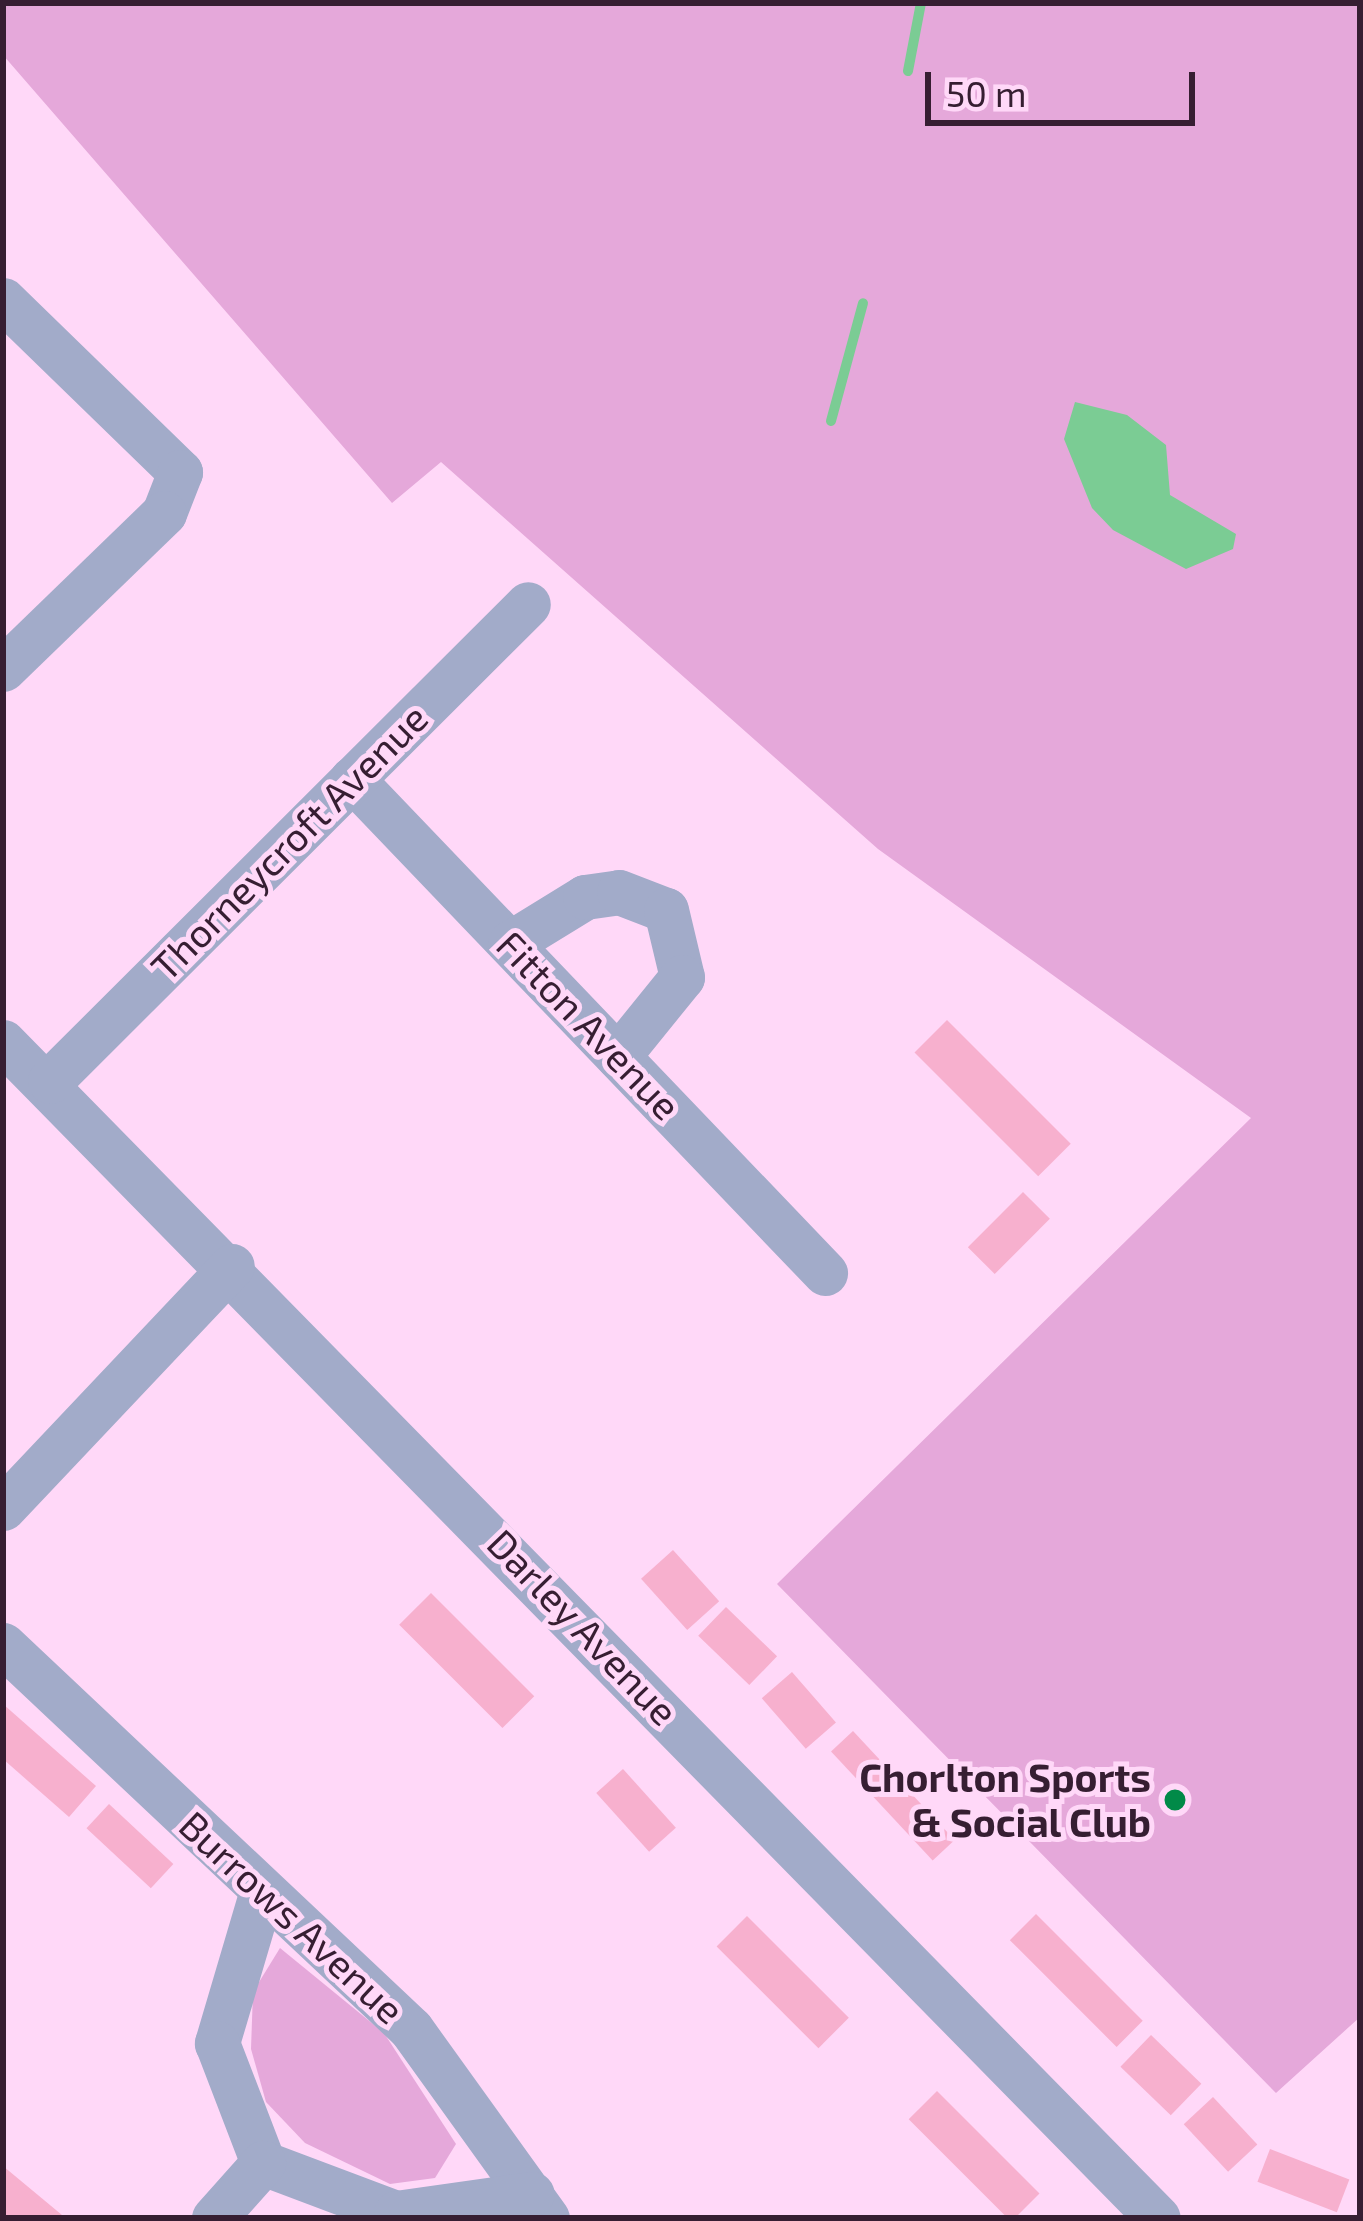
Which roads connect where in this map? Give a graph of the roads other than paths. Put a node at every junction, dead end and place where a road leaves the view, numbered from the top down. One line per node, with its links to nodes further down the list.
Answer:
1 (3, 300): 3 (street)
2 (528, 604): 4 (street, Thorneycroft Avenue)
3 (3, 669)
4 (352, 778): 5 (street, Fitton Avenue); 8 (street, Thorneycroft Avenue)
5 (510, 943): 7 (street, Fitton Avenue); 7 (street)
6 (3, 1042): 8 (street, Darley Avenue)
7 (618, 1056): 10 (street, Fitton Avenue)
8 (50, 1082): 9 (street, Darley Avenue)
9 (232, 1266): 11 (street); 17 (street, Darley Avenue)
10 (825, 1273)
11 (3, 1508)
12 (3, 1645): 13 (street, Burrows Avenue)
13 (262, 1891): 14 (street); 15 (street, Burrows Avenue)
14 (263, 2163): 15 (street); 16 (street)
15 (540, 2206)
16 (214, 2218)
17 (1158, 2218)

